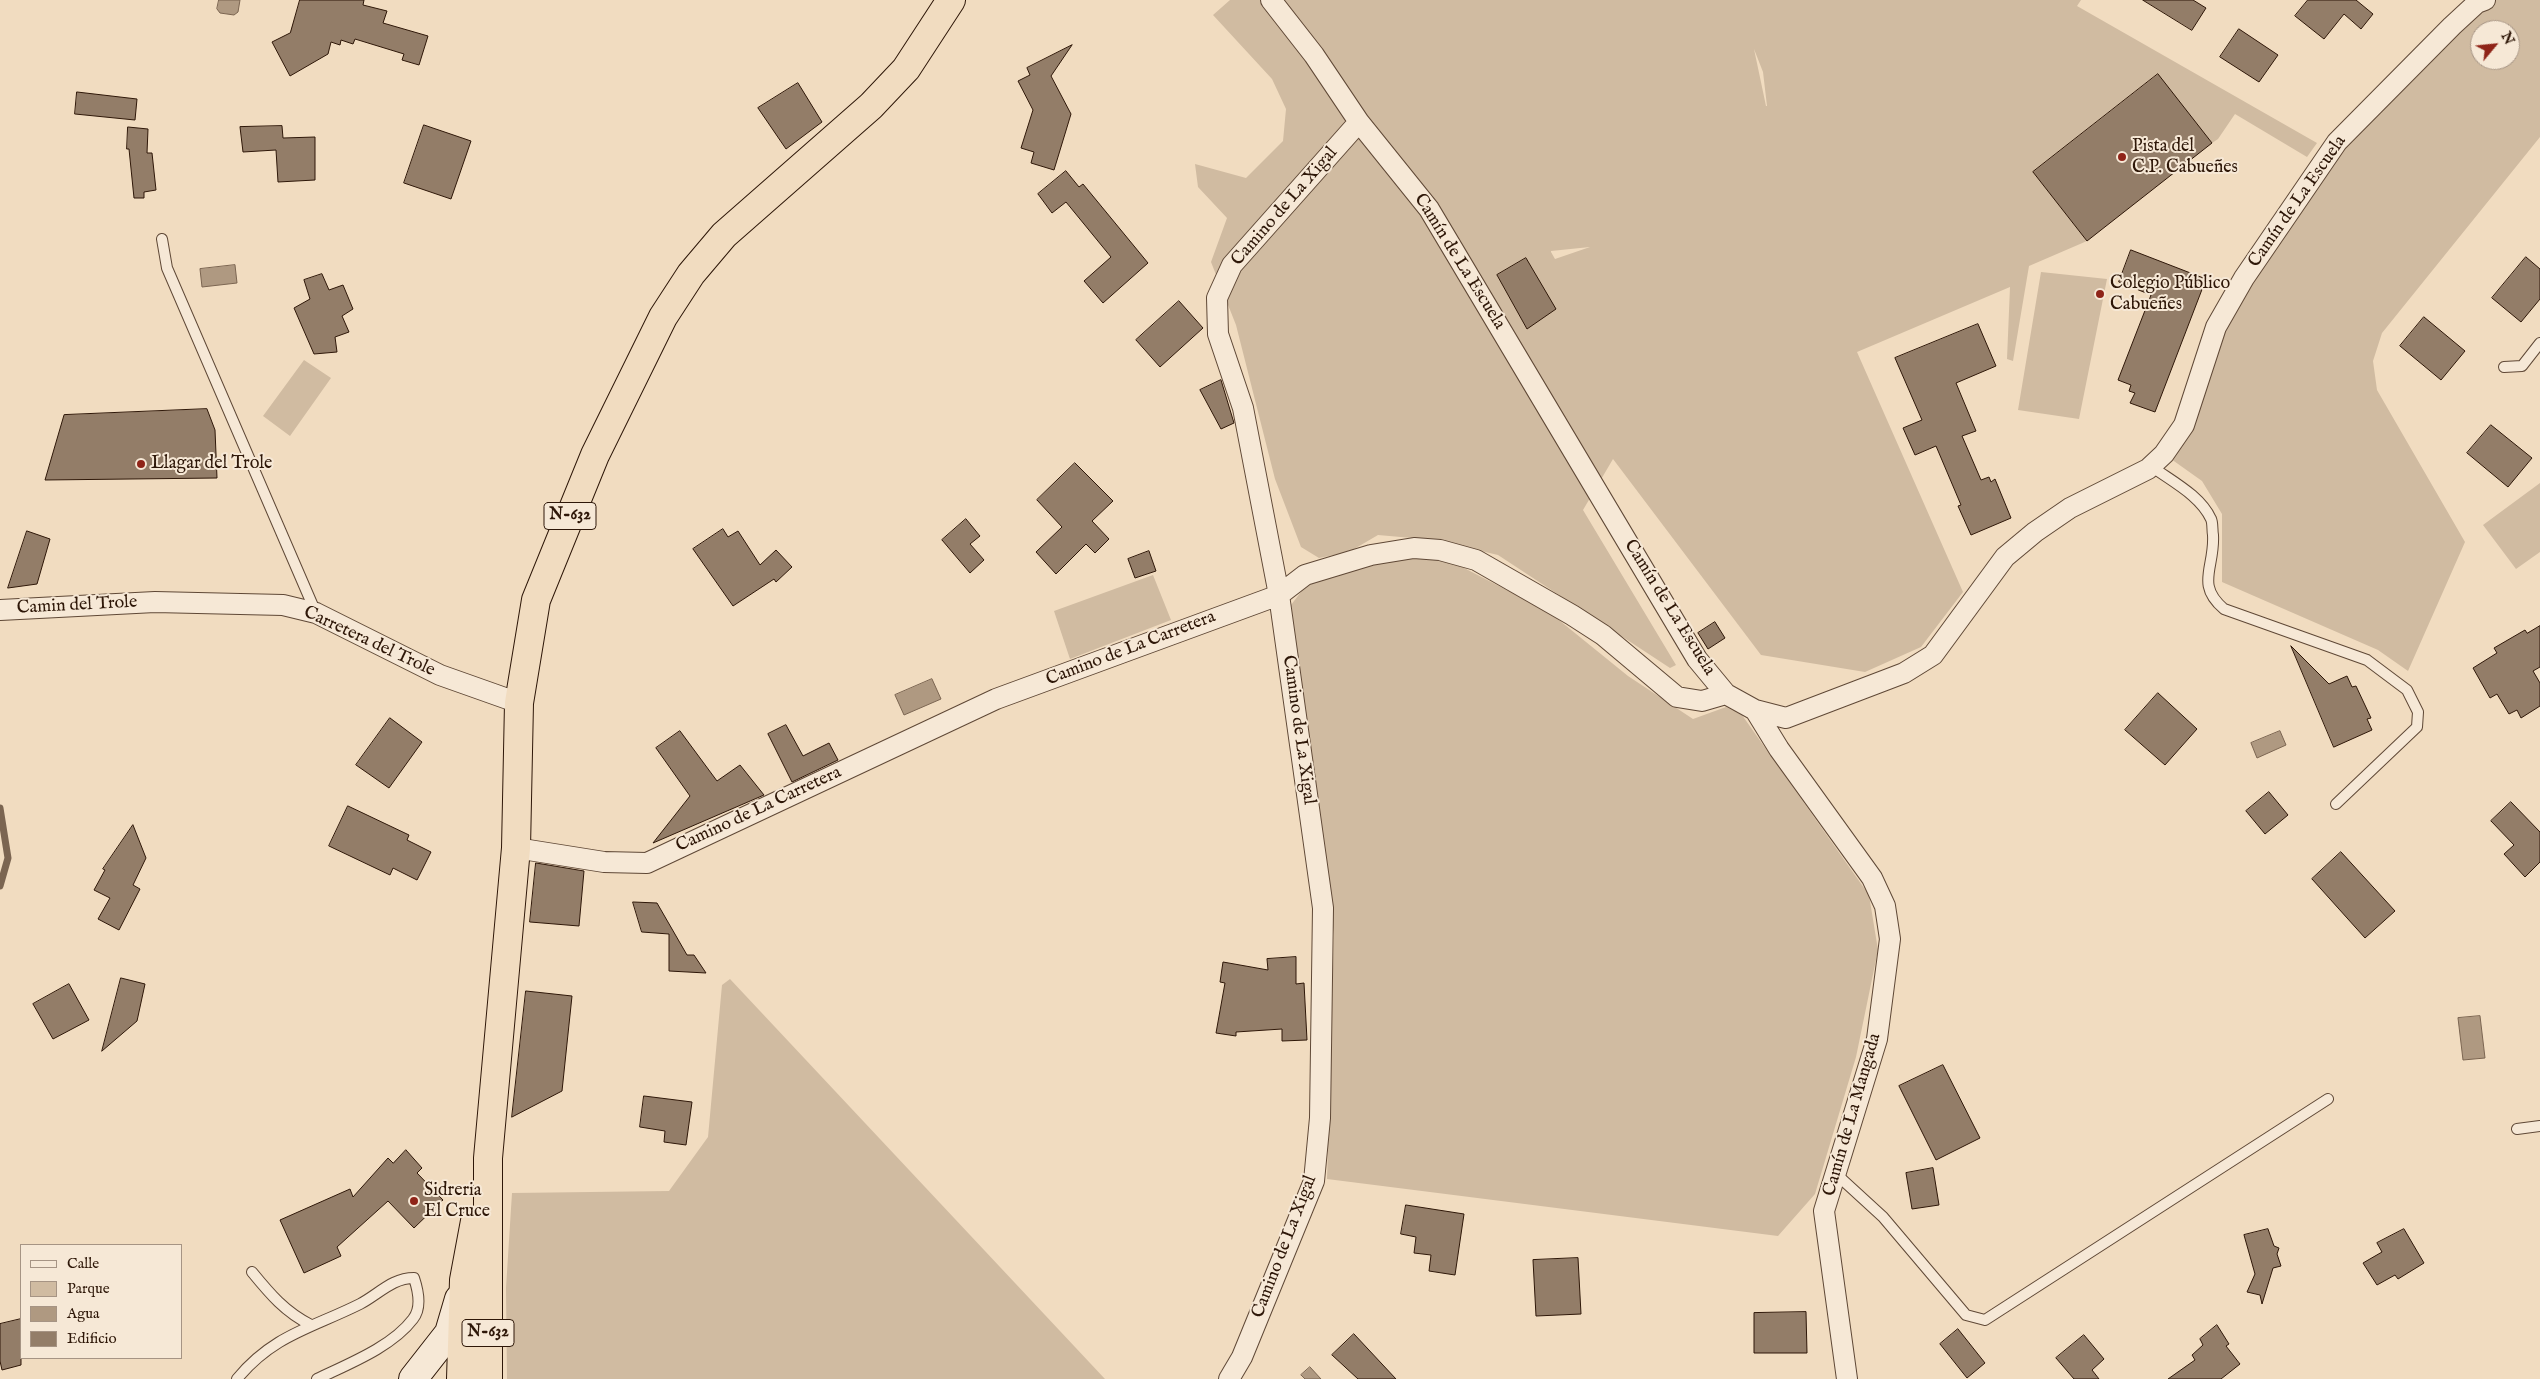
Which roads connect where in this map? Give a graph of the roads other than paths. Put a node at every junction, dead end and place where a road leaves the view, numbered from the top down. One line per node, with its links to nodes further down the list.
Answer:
1 (950, 0): 14 (highway, N-632)
2 (1272, 0): 4 (street, Camín de La Escuela)
3 (2485, 0): 8 (street, Camín de La Escuela)
4 (1359, 122): 9 (street, Camino de La Xigal); 13 (street, Camín de La Escuela)
5 (162, 239): 12 (lane)
6 (2540, 343): 7 (lane)
7 (2504, 367)
8 (2150, 466): 15 (street, Camín de La Escuela); 16 (lane)
9 (1279, 595): 13 (street, Camino de La Carretera); 17 (street, Camino de La Carretera); 31 (street, Camino de La Xigal)
10 (154, 602): 11 (street, Camin del Trole); 12 (street, Carretera del Trole)
11 (0, 610)
12 (316, 613): 14 (street, Carretera del Trole)
13 (1726, 694): 15 (street, Camín de La Escuela)
14 (518, 703): 17 (highway, N-632)
15 (1755, 710): 21 (street, Camín de La Mangada)
16 (2336, 804)
17 (516, 848): 23 (highway, N-632)
18 (2328, 1099): 21 (lane)
19 (2540, 1126): 20 (lane)
20 (2517, 1129)
21 (1835, 1172): 32 (street, Camín de La Mangada)
22 (252, 1272): 24 (lane)
23 (476, 1283): 27 (street); 28 (highway); 29 (street); 30 (highway, N-632)
24 (311, 1325): 25 (lane); 26 (lane)
25 (238, 1379)
26 (317, 1379)
27 (413, 1379)
28 (461, 1379)
29 (478, 1379)
30 (488, 1379)
31 (1229, 1379)
32 (1847, 1379)

